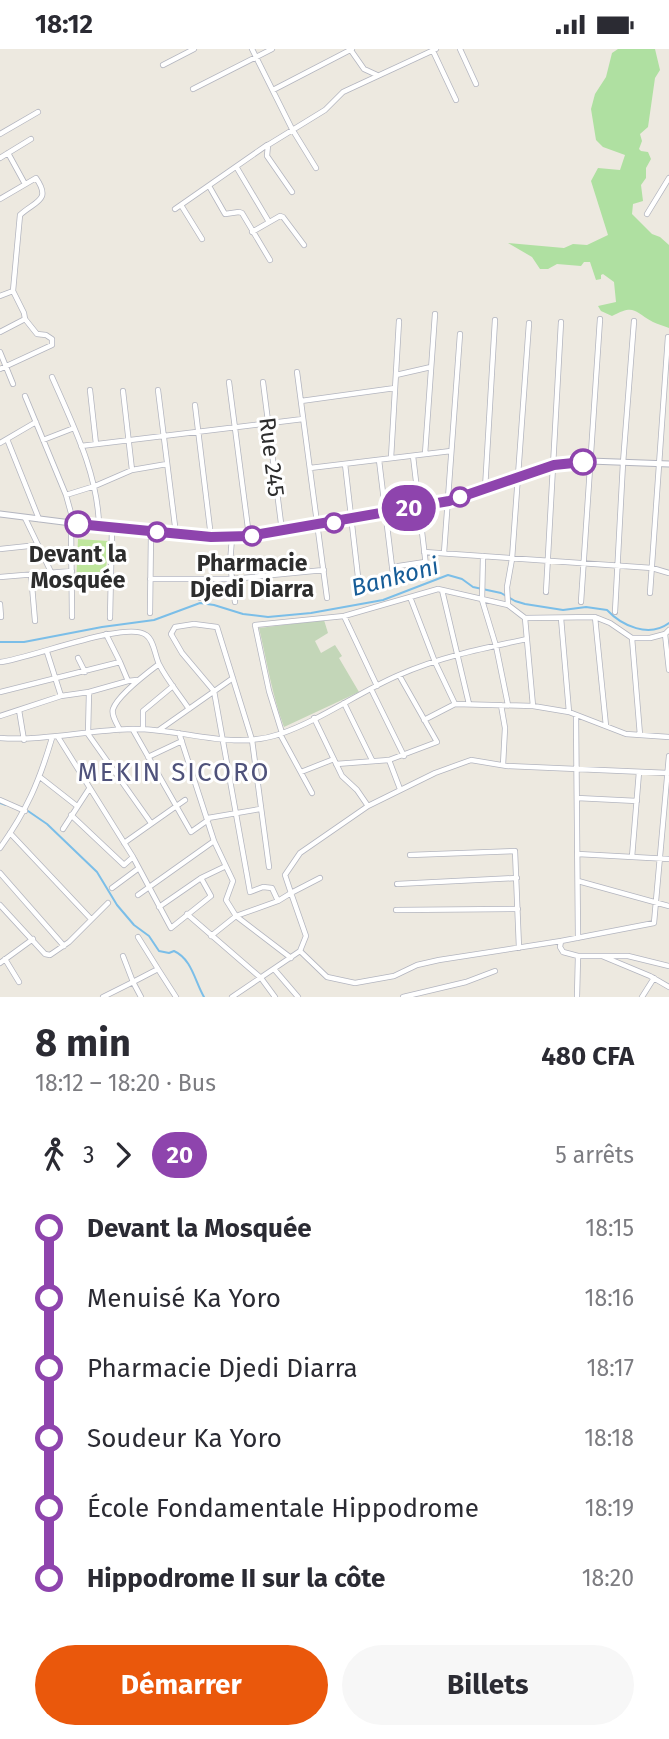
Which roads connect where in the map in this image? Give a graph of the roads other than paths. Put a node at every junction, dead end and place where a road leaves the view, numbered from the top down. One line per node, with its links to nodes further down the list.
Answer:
1 (194, 49): 8 (street)
2 (252, 49): 7 (street)
3 (272, 49): 7 (street)
4 (351, 49): 9 (street); 12 (street)
5 (460, 49): 10 (street)
6 (435, 50): 9 (street); 13 (street)
7 (256, 57): 11 (street); 12 (street)
8 (163, 65)
9 (378, 75): 15 (street)
10 (476, 84)
11 (193, 89)
12 (273, 90): 15 (street)
13 (456, 100)
14 (38, 112): 16 (street)
15 (292, 129): 18 (street); 22 (street)
16 (0, 134)
17 (31, 139): 19 (street)
18 (268, 145): 21 (street); 26 (street)
19 (8, 153): 20 (street); 24 (street)
20 (0, 158)
21 (237, 167): 25 (street); 31 (street)
22 (316, 168)
23 (669, 178): 30 (street)
24 (26, 184): 27 (street); 36 (street)
25 (209, 186): 28 (street); 32 (street)
26 (292, 192)
27 (0, 199)
28 (181, 205): 29 (street); 33 (street)
29 (175, 209)
30 (647, 214)
31 (269, 222): 32 (street); 34 (street)
32 (252, 232): 35 (street)
33 (202, 239)
34 (304, 245)
35 (270, 260)
36 (13, 291): 37 (street); 39 (street)
37 (0, 296)
38 (435, 314): 51 (street)
39 (25, 319): 46 (street); 50 (street)
40 (600, 319): 83 (street)
41 (495, 320): 94 (street)
42 (399, 321): 53 (street)
43 (634, 321): 84 (street)
44 (561, 322): 89 (street)
45 (529, 323): 92 (street)
46 (0, 332)
47 (460, 334): 78 (street)
48 (668, 337): 87 (street)
49 (0, 352): 50 (street)
50 (3, 367): 57 (street)
51 (431, 367): 53 (street); 79 (street)
52 (297, 372): 63 (street)
53 (396, 375): 58 (street)
54 (52, 377): 69 (street)
55 (263, 382): 67 (street, Rue 245)
56 (229, 383): 68 (street)
57 (13, 384)
58 (395, 388): 63 (street); 81 (street)
59 (90, 390): 76 (street)
60 (158, 390): 71 (street)
61 (123, 391): 74 (street)
62 (25, 396): 66 (street)
63 (301, 401): 65 (street)
64 (195, 405): 70 (street)
65 (303, 419): 67 (street); 90 (street)
66 (36, 422): 72 (street); 73 (street)
67 (268, 423): 68 (street); 107 (street, Rue 245)
68 (235, 427): 70 (street); 110 (street)
69 (74, 428): 73 (street); 77 (street)
70 (198, 432): 71 (street); 111 (street)
71 (164, 436): 74 (street); 85 (street)
72 (7, 439): 75 (street); 102 (street)
73 (43, 440): 95 (street)
74 (129, 440): 76 (street); 91 (street)
75 (0, 443)
76 (96, 444): 77 (street)
77 (81, 446): 93 (street)
78 (452, 451): 79 (street); 96 (street)
79 (425, 454): 80 (street)
80 (413, 456): 81 (street); 97 (street)
81 (391, 458): 82 (street)
82 (379, 460): 86 (street); 99 (street)
83 (590, 461): 84 (street); 89 (street); 121 (street)
84 (623, 463): 87 (street); 122 (street)
85 (167, 464): 91 (street); 109 (street)
86 (345, 464): 90 (street); 101 (street)
87 (658, 464): 88 (street); 124 (street)
88 (669, 464)
89 (554, 465): 92 (street); 119 (street)
90 (310, 468): 105 (street)
91 (132, 470): 93 (street)
92 (518, 478): 94 (street); 118 (street)
93 (95, 486): 95 (street); 104 (street)
94 (485, 489): 96 (street)
95 (66, 495): 103 (street)
96 (449, 501): 97 (street); 116 (street)
97 (418, 507): 99 (street); 115 (street)
98 (0, 513): 100 (street)
99 (386, 513): 101 (street); 123 (street)
100 (25, 518): 102 (street); 113 (street)
101 (352, 519): 105 (street); 139 (street)
102 (40, 520): 103 (street)
103 (73, 524): 104 (street); 126 (street)
104 (99, 526): 106 (street)
105 (318, 526): 107 (street); 125 (street)
106 (112, 528): 108 (street); 154 (street)
107 (282, 531): 110 (street)
108 (151, 532): 109 (street); 132 (street)
109 (176, 534): 111 (street)
110 (249, 536): 112 (street)
111 (211, 537): 112 (street)
112 (232, 538): 134 (street)
113 (38, 545): 114 (street); 127 (street)
114 (0, 549)
115 (424, 552): 116 (street); 120 (street)
116 (444, 553): 117 (street)
117 (483, 556): 118 (street); 143 (street)
118 (512, 559): 119 (street); 147 (street)
119 (548, 561): 121 (street); 137 (street)
120 (425, 562): 123 (street); 130 (street)
121 (582, 564): 122 (street); 145 (street)
122 (618, 566): 124 (street); 148 (street)
123 (392, 567): 135 (street)
124 (652, 568): 128 (street); 138 (street)
125 (324, 570): 134 (street); 142 (street)
126 (72, 571): 127 (street); 151 (street)
127 (51, 572): 129 (street)
128 (669, 573)
129 (31, 574): 131 (street); 157 (street)
130 (427, 574)
131 (0, 577)
132 (150, 579): 133 (street); 149 (street)
133 (196, 579): 134 (street); 141 (street)
134 (232, 579): 144 (street)
135 (394, 583)
136 (442, 590): 140 (street); 143 (street); 164 (street)
137 (546, 591)
138 (650, 593)
139 (360, 594)
140 (410, 597): 152 (street); 168 (street)
141 (200, 598)
142 (327, 598)
143 (482, 600): 147 (street); 162 (street)
144 (235, 602)
145 (580, 602)
146 (0, 604): 150 (street)
147 (508, 605): 155 (street)
148 (615, 612)
149 (150, 613)
150 (1, 617)
151 (72, 617)
152 (344, 617): 178 (street); 204 (street)
153 (595, 617): 156 (street); 160 (street); 197 (street)
154 (110, 618)
155 (525, 618): 156 (street); 161 (street)
156 (561, 618): 192 (street)
157 (35, 621)
158 (667, 632): 160 (street); 170 (street)
159 (106, 634): 163 (street); 167 (street); 169 (street)
160 (632, 638): 205 (street)
161 (527, 639): 162 (street); 189 (street)
162 (496, 646): 164 (street); 188 (street)
163 (47, 652): 166 (street); 174 (street)
164 (456, 656): 168 (street); 186 (street)
165 (78, 657): 171 (street)
166 (0, 662)
167 (120, 662): 171 (street); 176 (street)
168 (435, 662): 172 (street); 185 (street)
169 (159, 664): 175 (street); 177 (street)
170 (669, 670)
171 (85, 672): 174 (street)
172 (398, 674): 178 (street); 196 (street)
173 (233, 678): 180 (street); 180 (street); 210 (street)
174 (56, 679): 181 (street); 183 (street)
175 (138, 680): 176 (street); 200 (street)
176 (128, 681): 182 (street)
177 (173, 686): 190 (street); 199 (street)
178 (377, 686): 179 (street)
179 (371, 689): 184 (street); 213 (street)
180 (214, 691): 190 (street); 212 (street)
181 (0, 692)
182 (89, 692): 183 (street); 203 (street)
183 (61, 696): 191 (street)
184 (344, 703): 195 (street); 217 (street)
185 (455, 704): 186 (street); 196 (street)
186 (470, 705): 187 (street)
187 (501, 705): 188 (street); 220 (street)
188 (508, 705): 189 (street)
189 (533, 706): 192 (street)
190 (189, 709): 201 (street)
191 (19, 710): 194 (street); 209 (street)
192 (569, 712): 193 (street)
193 (576, 715): 197 (street); 221 (street)
194 (0, 716)
195 (314, 718): 204 (street); 216 (street)
196 (424, 720): 213 (street)
197 (606, 726): 205 (street)
198 (133, 729): 199 (street); 200 (street); 215 (street)
199 (143, 729): 201 (street)
200 (120, 730): 203 (street)
201 (159, 730): 202 (street)
202 (179, 733): 211 (street); 212 (street)
203 (88, 734): 206 (street); 242 (street)
204 (281, 734): 210 (street); 222 (street)
205 (640, 735): 207 (street)
206 (55, 737): 209 (street); 225 (street); 226 (street)
207 (669, 737)
208 (0, 739): 209 (street)
209 (24, 740)
210 (252, 740): 212 (street); 237 (street)
211 (182, 741): 215 (street); 241 (street)
212 (223, 741): 239 (street)
213 (404, 756): 218 (street)
214 (669, 756): 224 (street)
215 (148, 757): 234 (street)
216 (334, 758): 219 (street); 222 (street)
217 (372, 759): 218 (street); 219 (street)
218 (389, 759): 227 (street)
219 (336, 764): 235 (street)
220 (503, 765): 221 (street); 227 (street)
221 (577, 769): 223 (street); 229 (street)
222 (301, 772): 228 (street)
223 (639, 772): 224 (street); 232 (street)
224 (668, 773): 236 (street)
225 (40, 777): 233 (street); 238 (street)
226 (89, 789): 233 (street); 246 (street)
227 (400, 789): 235 (street)
228 (312, 793)
229 (577, 798): 232 (street); 248 (street)
230 (0, 800): 238 (street)
231 (186, 800): 234 (street)
232 (637, 801): 251 (street)
233 (77, 806): 240 (street)
234 (175, 806): 241 (street); 242 (street)
235 (368, 806): 265 (street)
236 (667, 808): 252 (street)
237 (260, 809): 239 (street); 255 (street)
238 (25, 811): 244 (street)
239 (235, 813): 241 (street); 267 (street)
240 (71, 815): 243 (street); 250 (street)
241 (208, 819): 245 (street)
242 (151, 823): 246 (street)
243 (63, 829)
244 (10, 833): 247 (street); 277 (street)
245 (214, 841): 254 (street); 263 (street)
246 (124, 843): 250 (street)
247 (0, 848)
248 (578, 854): 251 (street); 261 (street)
249 (410, 855): 260 (street)
250 (133, 857): 256 (street)
251 (632, 857): 252 (street)
252 (660, 859): 253 (street); 269 (street)
253 (669, 859)
254 (224, 866): 258 (street); 276 (street)
255 (269, 867)
256 (139, 868): 263 (street); 264 (street)
257 (0, 873): 283 (street)
258 (201, 878): 271 (street); 275 (street)
259 (320, 878): 265 (street)
260 (517, 879): 262 (street); 273 (street)
261 (578, 881): 269 (street); 280 (street)
262 (397, 884)
263 (148, 887): 266 (street); 271 (street)
264 (112, 888)
265 (291, 893): 267 (street); 285 (street)
266 (138, 895)
267 (278, 901): 276 (street)
268 (108, 903): 277 (street)
269 (656, 903): 272 (street); 280 (street)
270 (0, 905): 281 (street)
271 (159, 907): 275 (street)
272 (669, 907)
273 (518, 909): 274 (street); 284 (street)
274 (396, 910)
275 (187, 914): 278 (street)
276 (236, 916): 278 (street); 289 (street)
277 (91, 919): 283 (street)
278 (212, 936): 295 (street)
279 (138, 937): 292 (street)
280 (578, 938): 282 (street)
281 (33, 939): 283 (street); 290 (street)
282 (561, 941): 284 (street); 287 (street)
283 (64, 946)
284 (519, 948): 285 (street)
285 (300, 951): 289 (street)
286 (123, 956): 298 (street)
287 (578, 956): 288 (street); 310 (street)
288 (601, 956): 291 (street); 296 (street)
289 (291, 958): 293 (street)
290 (2, 961): 297 (street)
291 (669, 966)
292 (158, 969): 298 (street); 304 (street)
293 (274, 969): 295 (street); 308 (street)
294 (495, 971): 309 (street)
295 (261, 978): 300 (street); 307 (street)
296 (654, 978): 299 (street); 311 (street)
297 (19, 982)
298 (133, 982): 301 (street); 303 (street)
299 (669, 987)
300 (243, 990): 305 (street); 306 (street)
301 (111, 995): 302 (street)
302 (103, 997)
303 (141, 997)
304 (176, 997)
305 (232, 997)
306 (249, 997)
307 (275, 997)
308 (298, 997)
309 (403, 997)
310 (577, 997)
311 (642, 997)

